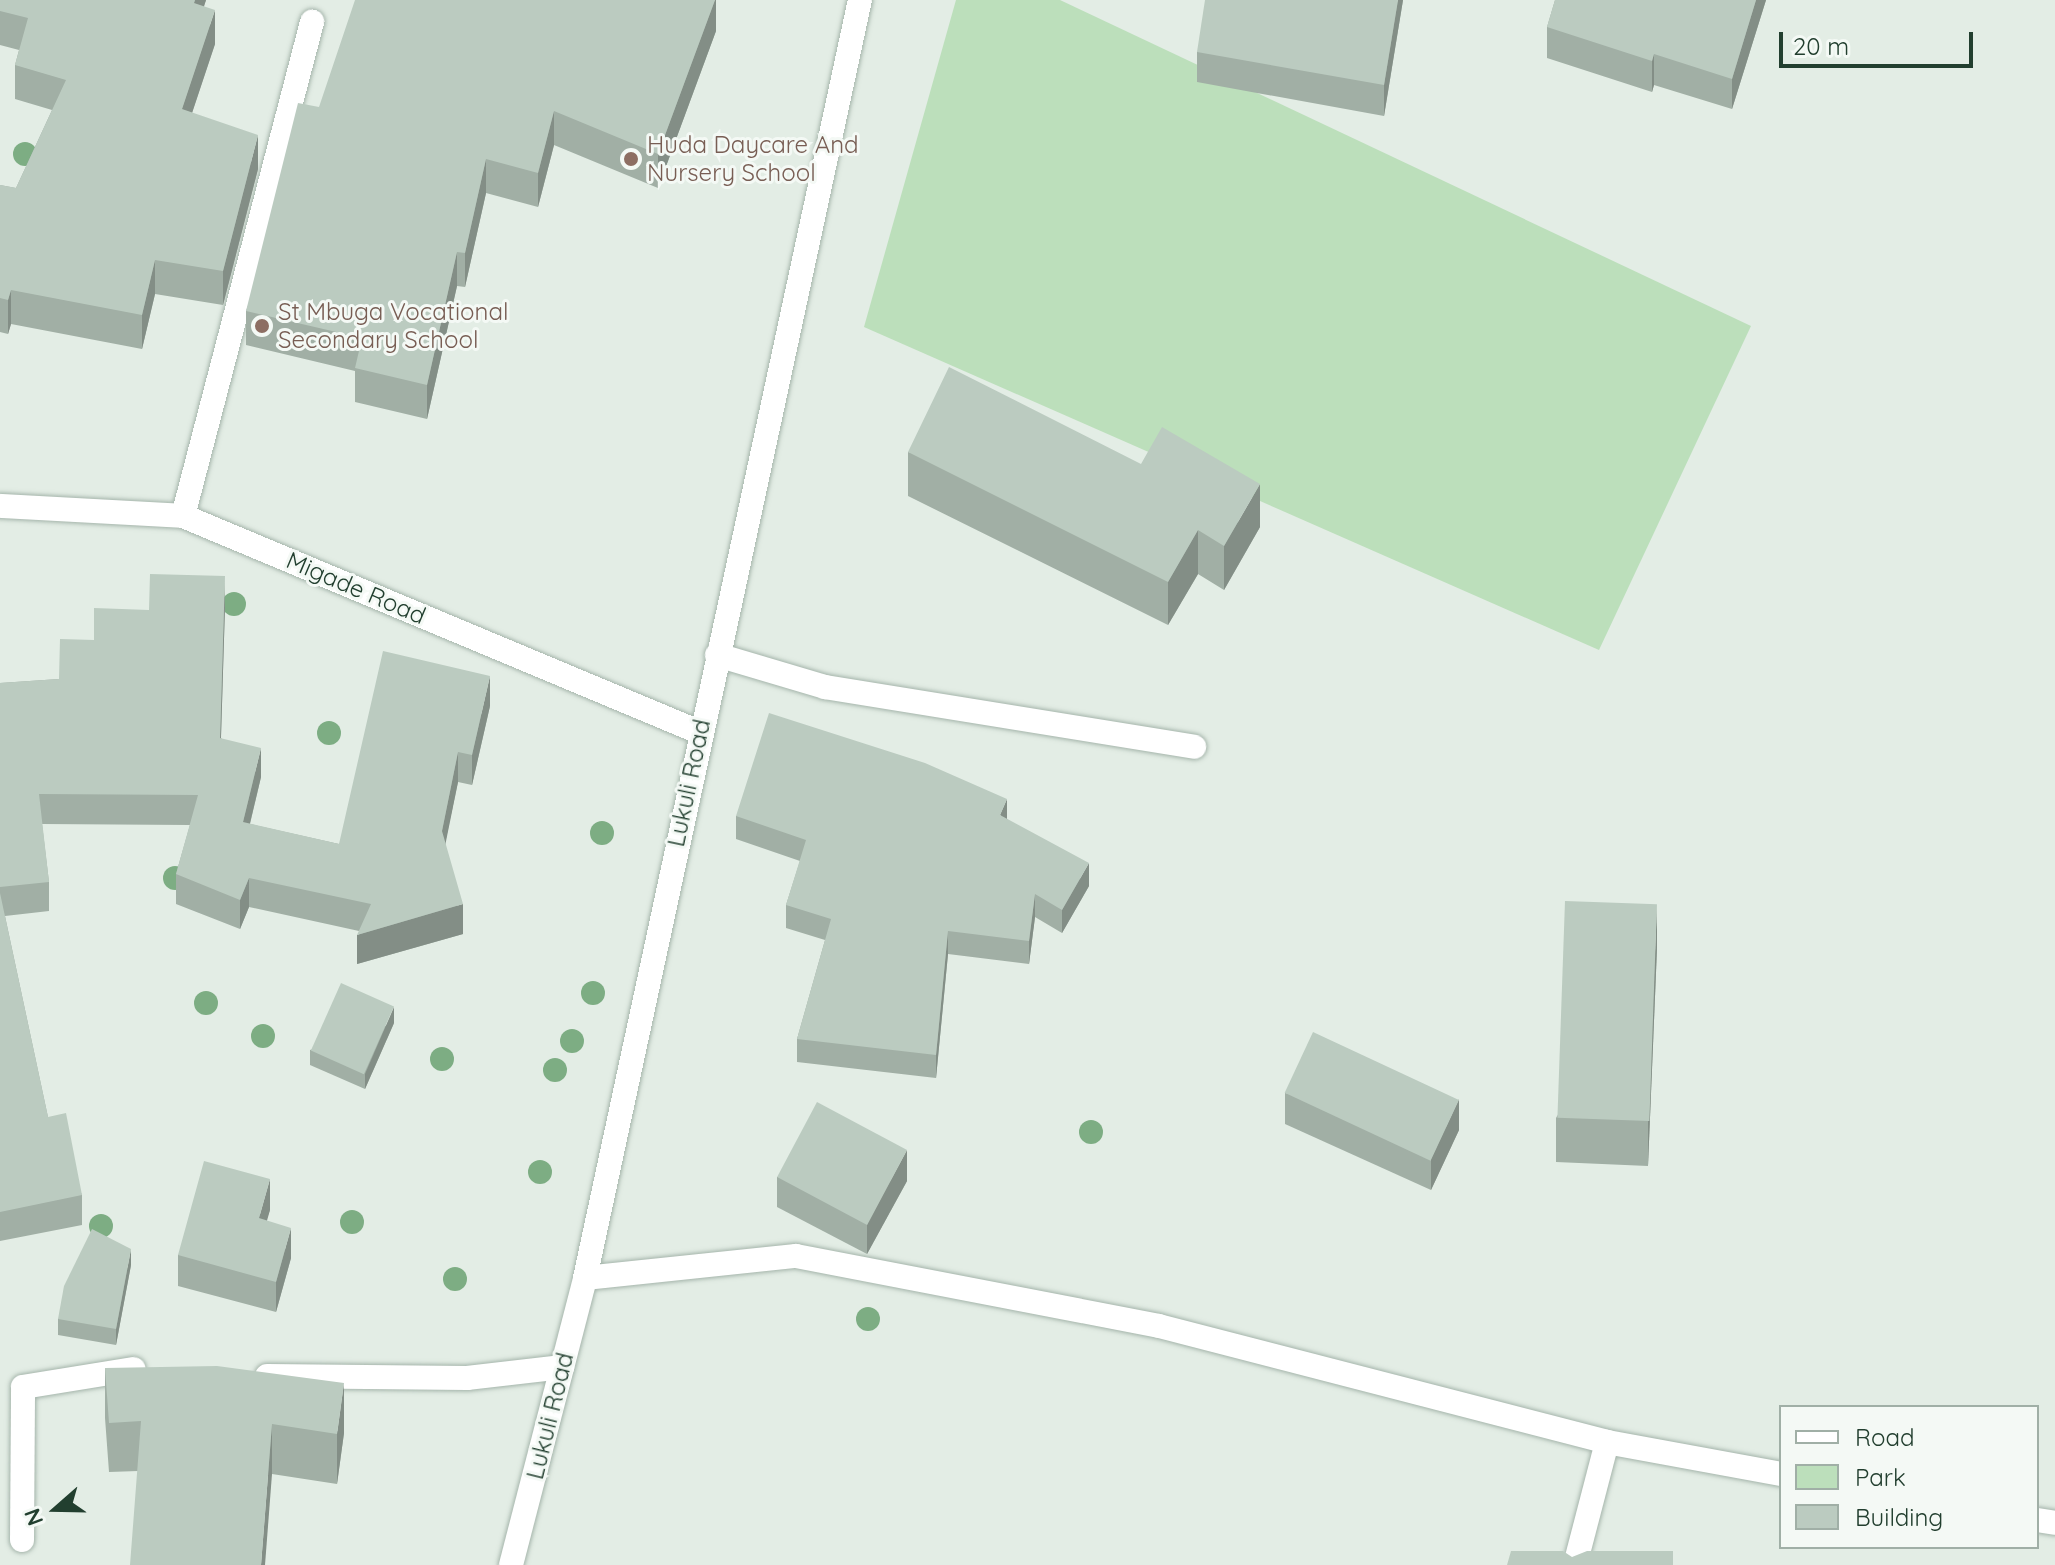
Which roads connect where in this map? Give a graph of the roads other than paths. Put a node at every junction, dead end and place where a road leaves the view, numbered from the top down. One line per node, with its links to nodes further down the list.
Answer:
1 (860, 0): 5 (street, Lukuli Road)
2 (312, 22): 4 (street)
3 (0, 506): 4 (street, Migade Road)
4 (183, 516): 6 (street, Migade Road)
5 (717, 655): 6 (street, Lukuli Road); 7 (street)
6 (699, 732): 8 (street, Lukuli Road)
7 (1194, 747)
8 (585, 1278): 9 (street, Lukuli Road); 12 (street)
9 (562, 1367): 11 (street); 15 (street, Lukuli Road)
10 (166, 1371): 14 (street)
11 (245, 1375)
12 (1607, 1442): 13 (street); 16 (street)
13 (1779, 1474)
14 (22, 1540)
15 (511, 1565)
16 (1575, 1565)

